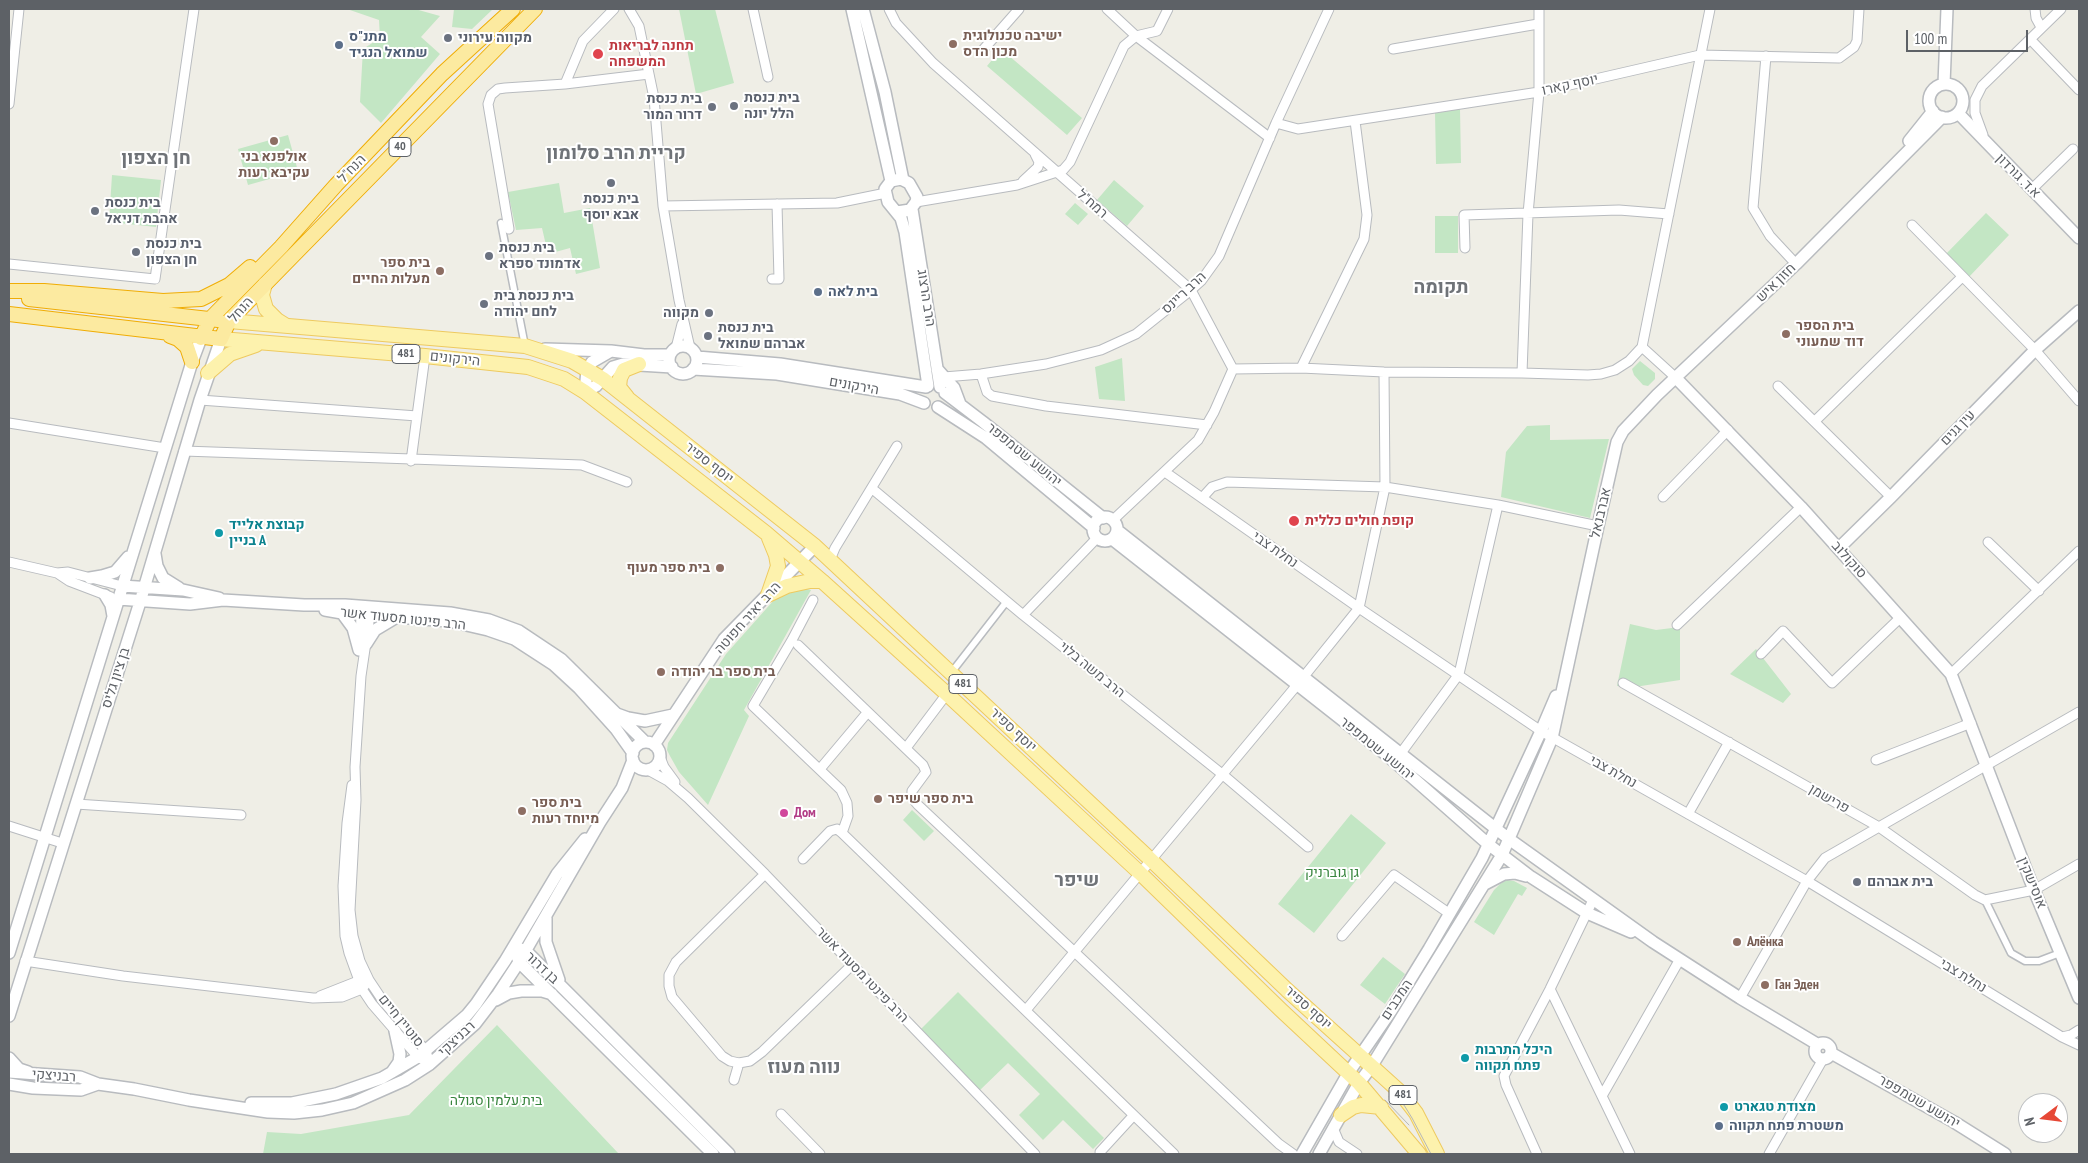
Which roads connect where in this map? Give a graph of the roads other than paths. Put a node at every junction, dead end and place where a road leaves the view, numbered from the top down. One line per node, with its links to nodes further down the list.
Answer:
1 (19, 9): 37 (street)
2 (194, 9): 62 (street)
3 (504, 9): 22 (street)
4 (513, 9): 22 (highway, הנח"ל / 40)
5 (535, 9): 66 (highway, הנח"ל / 40)
6 (614, 9): 33 (street)
7 (629, 9): 31 (street)
8 (753, 9): 32 (street)
9 (852, 9): 47 (street, הרב הרצוג)
10 (863, 9): 47 (street, הרב הרצוג)
11 (888, 9): 45 (street, רמח"ל)
12 (1019, 9): 28 (street)
13 (1107, 9): 25 (street)
14 (1168, 9): 25 (street)
15 (1329, 9): 41 (street, הרב ריינס)
16 (1539, 9): 23 (street)
17 (1710, 9): 29 (street)
18 (1858, 9): 30 (street, יוסף קארו)
19 (1947, 9): 34 (street)
20 (2035, 9): 24 (street)
21 (2060, 9): 24 (street)
22 (498, 23): 49 (highway, הנח"ל / 40)
23 (1538, 24): 27 (street); 36 (street)
24 (2041, 28): 26 (street)
25 (1136, 36): 42 (street); 46 (street)
26 (2030, 39): 35 (street); 43 (street)
27 (1394, 49)
28 (982, 51)
29 (1700, 56): 30 (street, יוסף קארו); 36 (street, יוסף קארו); 57 (street)
30 (1766, 56): 63 (street)
31 (649, 74): 33 (street); 54 (street)
32 (768, 77)
33 (565, 84): 59 (street)
34 (1944, 84): 38 (street); 39 (street)
35 (2079, 90)
36 (1539, 92): 40 (street, יוסף קארו); 56 (street)
37 (9, 104)
38 (1958, 113): 39 (street); 43 (street, א.ד. גורדון)
39 (1937, 114): 63 (street, חזון איש)
40 (1355, 121): 41 (street, יוסף קארו); 93 (street)
41 (1276, 122): 42 (street, הרב ריינס)
42 (1270, 138): 67 (street, הרב ריינס)
43 (1988, 146): 50 (street, א.ד. גורדון)
44 (2073, 148): 50 (street)
45 (1035, 154): 46 (street, רמח"ל); 48 (street)
46 (1056, 173): 48 (street); 67 (street, רמח"ל)
47 (897, 181): 51 (street); 53 (street, הרב הרצוג)
48 (1017, 185): 53 (street)
49 (336, 186): 68 (highway, 40); 72 (highway, הנח"ל / 40)
50 (2032, 189): 60 (street, א.ד. גורדון)
51 (886, 193): 52 (street); 55 (street, הרב הרצוג)
52 (776, 204): 54 (street); 65 (street)
53 (914, 205): 55 (street); 103 (street, הרב הרצוג)
54 (663, 206): 74 (street)
55 (897, 212): 89 (street, הרב הרצוג)
56 (1528, 214): 57 (street); 61 (street); 99 (street)
57 (1669, 214): 82 (street)
58 (1912, 224): 64 (street)
59 (505, 226): 80 (street)
60 (2079, 238)
61 (1465, 248)
62 (9, 264)
63 (1796, 264): 101 (street, חזון איש)
64 (1962, 277): 84 (street); 115 (street)
65 (772, 279)
66 (265, 284): 73 (highway, הנחל / 40); 75 (main road)
67 (1191, 290): 95 (street, רמח"ל); 100 (street, הרב ריינס)
68 (9, 291)
69 (9, 297): 72 (highway)
70 (2079, 311): 84 (street, עין גנים)
71 (9, 314): 76 (highway)
72 (210, 319): 73 (highway); 77 (highway, הנח"ל / 40)
73 (229, 320): 75 (main road, הירקונים / 481); 78 (highway, הנחל / 40)
74 (683, 322): 81 (street); 86 (street)
75 (291, 327): 80 (main road, הירקונים / 481)
76 (165, 334): 77 (highway); 90 (highway)
77 (201, 338): 78 (highway); 90 (street, בן ציון גליס)
78 (221, 340): 79 (main road, הירקונים / 481); 98 (street, בן ציון גליס)
79 (263, 343): 87 (main road, הירקונים / 481); 98 (main road)
80 (525, 346): 83 (main road, הירקונים / 481)
81 (690, 348): 86 (street); 88 (street)
82 (1642, 348): 99 (street); 101 (street)
83 (539, 349): 85 (street, הירקונים); 96 (main road, יוסף ספיר / 481)
84 (2035, 350): 110 (street); 128 (street, עין גנים)
85 (611, 351): 86 (street, הירקונים); 96 (street)
86 (673, 351): 92 (street)
87 (425, 356): 107 (main road, הירקונים / 481); 114 (street)
88 (697, 357): 94 (street); 104 (street, הירקונים)
89 (925, 361): 104 (street); 105 (street, הרב הרצוג)
90 (192, 362): 121 (street, בן ציון גליס)
91 (639, 364): 92 (street); 102 (street); 108 (main road)
92 (672, 368): 94 (street)
93 (1301, 368): 95 (street); 97 (street)
94 (693, 369): 111 (street, הירקונים)
95 (1233, 369): 117 (street)
96 (587, 370): 102 (main road, יוסף ספיר / 481); 107 (street)
97 (1384, 372): 99 (street); 125 (street)
98 (208, 373): 109 (street, בן ציון גליס)
99 (1522, 373)
100 (981, 374): 103 (street, הרב ריינס); 117 (street)
101 (1676, 377): 118 (street, סוקולוב); 132 (street, אברבנאל)
102 (603, 380): 107 (street); 108 (main road, יוסף ספיר / 481)
103 (942, 381): 105 (street); 112 (street, יהושע שטמפפר); 112 (street); 113 (street)
104 (905, 384): 105 (street, הירקונים)
105 (926, 386): 111 (street)
106 (1778, 386): 115 (street)
107 (585, 392): 134 (main road, יוסף ספיר / 481)
108 (629, 399): 138 (main road, יוסף ספיר / 481)
109 (200, 400): 114 (street); 119 (street, בן ציון גליס)
110 (2079, 401)
111 (924, 403): 113 (street)
112 (960, 404): 133 (street, יהושע שטמפפר)
113 (938, 406): 135 (street, יהושע שטמפפר)
114 (417, 416): 122 (street)
115 (1815, 421): 128 (street)
116 (9, 423): 121 (street)
117 (1207, 425): 123 (street)
118 (1728, 430): 127 (street); 131 (street, סוקולוב)
119 (185, 446): 122 (street); 140 (street, בן ציון גליס)
120 (897, 446): 142 (street)
121 (165, 448): 137 (street, בן ציון גליס)
122 (410, 461): 124 (street)
123 (1165, 472): 129 (street, נחלת צבי); 133 (street)
124 (627, 482)
125 (1385, 487): 129 (street); 130 (street); 160 (street)
126 (875, 491): 157 (street, הרב משה בלוי)
127 (1662, 497)
128 (1891, 497): 139 (street, עין גנים)
129 (1202, 498): 160 (street, נחלת צבי)
130 (1498, 505): 132 (street); 172 (street)
131 (1801, 507): 139 (street, סוקולוב); 167 (street)
132 (1598, 526): 171 (street, אברבנאל)
133 (1111, 527): 135 (street); 135 (street); 175 (street, יהושע שטמפפר)
134 (766, 533): 144 (main road, יוסף ספיר / 481); 153 (main road)
135 (1096, 533): 163 (street)
136 (1988, 542): 151 (street)
137 (135, 544): 146 (street); 148 (street, בן ציון גליס)
138 (815, 546): 142 (main road, יוסף ספיר / 481); 144 (street, הרב יאיר חפוטה)
139 (1838, 548): 166 (street, סוקולוב)
140 (154, 550): 149 (street, בן ציון גליס); 150 (street)
141 (2079, 551): 151 (street)
142 (833, 554): 174 (main road, יוסף ספיר / 481)
143 (9, 562): 145 (street)
144 (800, 562): 147 (main road, יוסף ספיר / 481); 153 (street, הרב יאיר חפוטה)
145 (57, 573): 146 (street); 152 (street)
146 (90, 578): 148 (street)
147 (822, 581): 153 (main road); 177 (main road, יוסף ספיר / 481)
148 (122, 586): 149 (street, הרב פינטו מסעוד אשר); 154 (street, בן ציון גליס)
149 (145, 588): 150 (street, הרב פינטו מסעוד אשר); 158 (street, בן ציון גליס)
150 (183, 590): 155 (street, הרב פינטו מסעוד אשר)
151 (2038, 591): 173 (street)
152 (105, 595): 154 (street); 164 (street)
153 (768, 595): 181 (street, הרב יאיר חפוטה)
154 (118, 599): 158 (street, הרב פינטו מסעוד אשר); 164 (street, בן ציון גליס)
155 (223, 600): 158 (street, הרב פינטו מסעוד אשר); 159 (street, הרב פינטו מסעוד אשר)
156 (813, 600): 195 (street)
157 (1007, 601): 163 (street, הרב משה בלוי); 174 (street)
158 (140, 602): 200 (street, בן ציון גליס)
159 (304, 605): 161 (street, הרב פינטו מסעוד אשר); 162 (street, הרב פינטו מסעוד אשר)
160 (1359, 608): 172 (street, נחלת צבי); 175 (street)
161 (365, 612): 162 (street, הרב פינטו מסעוד אשר); 165 (street, הרב פינטו מסעוד אשר); 169 (street); 179 (street, הרב פינטו מסעוד אשר)
162 (342, 613): 169 (street)
163 (1023, 615): 197 (street, הרב משה בלוי)
164 (113, 616): 210 (street, בן ציון גליס)
165 (397, 617): 169 (street); 190 (street, הרב פינטו מסעוד אשר)
166 (1901, 617): 170 (street); 173 (street, סוקולוב)
167 (1677, 625)
168 (798, 645): 180 (street)
169 (363, 647): 194 (street)
170 (1761, 654)
171 (1567, 669): 183 (street, אברבנאל); 184 (street, אברבנאל)
172 (1459, 674): 183 (street, נחלת צבי); 188 (street)
173 (1951, 674): 182 (street, סוקולוב)
174 (955, 676): 177 (street); 219 (main road, יוסף ספיר / 481)
175 (1300, 680): 188 (street, יהושע שטמפפר); 189 (street, יהושע שטמפפר); 197 (street)
176 (1623, 683): 185 (street, פרישמן)
177 (948, 695): 187 (street); 221 (main road, יוסף ספיר / 481)
178 (2079, 712): 193 (street)
179 (614, 713): 181 (street); 186 (street)
180 (867, 713): 187 (street); 195 (street)
181 (674, 714): 186 (street, הרב יאיר חפוטה)
182 (1971, 722): 192 (street); 193 (street, סוקולוב)
183 (1541, 731): 184 (street, נחלת צבי); 208 (street, אברבנאל)
184 (1552, 738): 201 (street, נחלת צבי); 212 (street, אברבנאל)
185 (1729, 742): 201 (street); 204 (street, פרישמן)
186 (649, 744): 190 (street); 191 (street)
187 (906, 748): 237 (street)
188 (1401, 753): 189 (street); 208 (street, יהושע שטמפפר)
189 (1388, 756): 215 (street, יהושע שטמפפר)
190 (633, 757): 196 (street); 198 (street, רבניצקי)
191 (660, 757): 196 (street); 199 (street, הרב פינטו מסעוד אשר)
192 (1876, 760)
193 (1986, 766): 203 (street); 226 (street, אוסישקין)
194 (355, 767): 243 (street, סוטיין חיים); 245 (street, סוטיין חיים)
195 (820, 769): 209 (street)
196 (646, 770): 198 (street, רבניצקי); 199 (street, הרב פינטו מסעוד אשר)
197 (1222, 774): 216 (street, הרב משה בלוי); 219 (street)
198 (622, 788): 205 (street, רבניצקי)
199 (688, 798): 222 (street, הרב פינטו מסעוד אשר)
200 (76, 804): 202 (street); 214 (street, בן ציון גליס)
201 (1688, 814): 224 (street, נחלת צבי)
202 (241, 815)
203 (1899, 816): 207 (street); 213 (street)
204 (1863, 818): 207 (street, פרישמן); 211 (street)
205 (600, 822): 231 (street, רבניצקי); 234 (street, רבניצקי)
206 (9, 826): 210 (street)
207 (1879, 827): 211 (street); 213 (street, פרישמן)
208 (1495, 829): 212 (street, יהושע שטמפפר); 215 (street, אברבנאל)
209 (842, 833): 218 (street); 251 (street)
210 (44, 836): 214 (street); 236 (street, בן ציון גליס)
211 (1861, 837): 224 (street)
212 (1509, 839): 217 (street, אברבנאל); 227 (street, יהושע שטמפפר)
213 (1895, 839): 228 (street, פרישמן)
214 (62, 843): 240 (street, בן ציון גליס)
215 (1488, 844): 217 (street, יהושע שטמפפר); 230 (street, המכבים)
216 (1308, 847)
217 (1502, 855): 223 (street, יהושע שטמפפר); 225 (street, המכבים)
218 (803, 859)
219 (1150, 859): 221 (street); 258 (main road, יוסף ספיר / 481)
220 (2079, 864): 226 (street)
221 (1140, 873): 237 (street); 265 (main road, יוסף ספיר / 481)
222 (765, 874): 242 (street, הרב פינטו מסעוד אשר); 261 (street)
223 (1531, 877): 225 (street); 229 (street, יהושע שטמפפר)
224 (1807, 882): 248 (street); 255 (street, נחלת צבי)
225 (1482, 887): 263 (street, המכבים)
226 (2034, 890): 228 (street); 238 (street, אוסישקין)
227 (1593, 900): 229 (street); 233 (street, יהושע שטמפפר)
228 (1985, 900): 238 (street)
229 (1587, 913): 233 (street, יהושע שטמפפר); 246 (street)
230 (1450, 914): 232 (street); 258 (street, המכבים)
231 (546, 916): 235 (street, רבניצקי); 247 (street)
232 (1342, 936)
233 (1653, 942): 239 (street, יהושע שטמפפר)
234 (513, 948): 235 (street, בן דרור); 241 (street, בן דרור); 257 (street, רבניצקי)
235 (526, 951): 241 (street, רבניצקי); 247 (street, בן דרור)
236 (9, 952)
237 (1074, 952): 251 (street); 285 (street)
238 (2060, 953): 244 (street, אוסישקין)
239 (1680, 959): 248 (street, יהושע שטמפפר); 272 (street)
240 (25, 961): 245 (street); 252 (street, בן ציון גליס)
241 (519, 962): 247 (street, בן דרור); 250 (street, רבניצקי)
242 (852, 965): 261 (street); 283 (street, הרב פינטו מסעוד אשר)
243 (369, 980): 245 (street); 257 (street, סוטיין חיים)
244 (2076, 982): 249 (street, אוסישקין)
245 (360, 985): 254 (street, סוטיין חיים)
246 (1550, 989): 272 (street); 291 (street)
247 (558, 991): 250 (street); 280 (street, בן דרור); 281 (street, בן דרור)
248 (1740, 998): 259 (street, יהושע שטמפפר)
249 (2079, 998)
250 (492, 1002): 262 (street, רבניצקי)
251 (1026, 1010): 277 (street)
252 (9, 1016)
253 (2079, 1030): 255 (street)
254 (395, 1031): 257 (street, סוטיין חיים); 266 (street)
255 (2062, 1037): 256 (street, נחלת צבי)
256 (2079, 1045)
257 (422, 1054): 262 (street, סוטיין חיים); 266 (street, רבניצקי)
258 (1360, 1056): 263 (main road, יוסף ספיר / 481); 265 (street, המכבים)
259 (1827, 1056): 293 (street); 294 (street, יהושע שטמפפר)
260 (9, 1058): 267 (street)
261 (739, 1063): 268 (street)
262 (430, 1064): 273 (street, רבניצקי)
263 (1371, 1067): 269 (street, המכבים); 290 (main road, 481)
264 (9, 1072): 267 (street, רבניצקי)
265 (1349, 1072): 269 (main road, 481); 286 (street, המכבים)
266 (390, 1074): 273 (street, רבניצקי)
267 (36, 1075): 271 (street, רבניצקי)
268 (734, 1080)
269 (1359, 1082): 274 (main road, 481); 276 (street, המכבים)
270 (9, 1084): 271 (street, רבניצקי)
271 (98, 1084): 273 (street, רבניצקי)
272 (1602, 1096): 292 (street)
273 (217, 1104)
274 (1381, 1107): 276 (main road); 289 (main road, 481)
275 (781, 1114): 282 (street)
276 (1341, 1115): 278 (street, המכבים)
277 (1133, 1116): 279 (street); 284 (street)
278 (1333, 1128): 287 (street, המכבים); 288 (street)
279 (1100, 1152)
280 (713, 1154)
281 (730, 1154)
282 (820, 1154)
283 (1035, 1154)
284 (1174, 1154)
285 (1293, 1154)
286 (1302, 1154)
287 (1319, 1154)
288 (1357, 1154)
289 (1419, 1154)
290 (1438, 1154)
291 (1537, 1154)
292 (1630, 1154)
293 (1769, 1154)
294 (2005, 1154)

